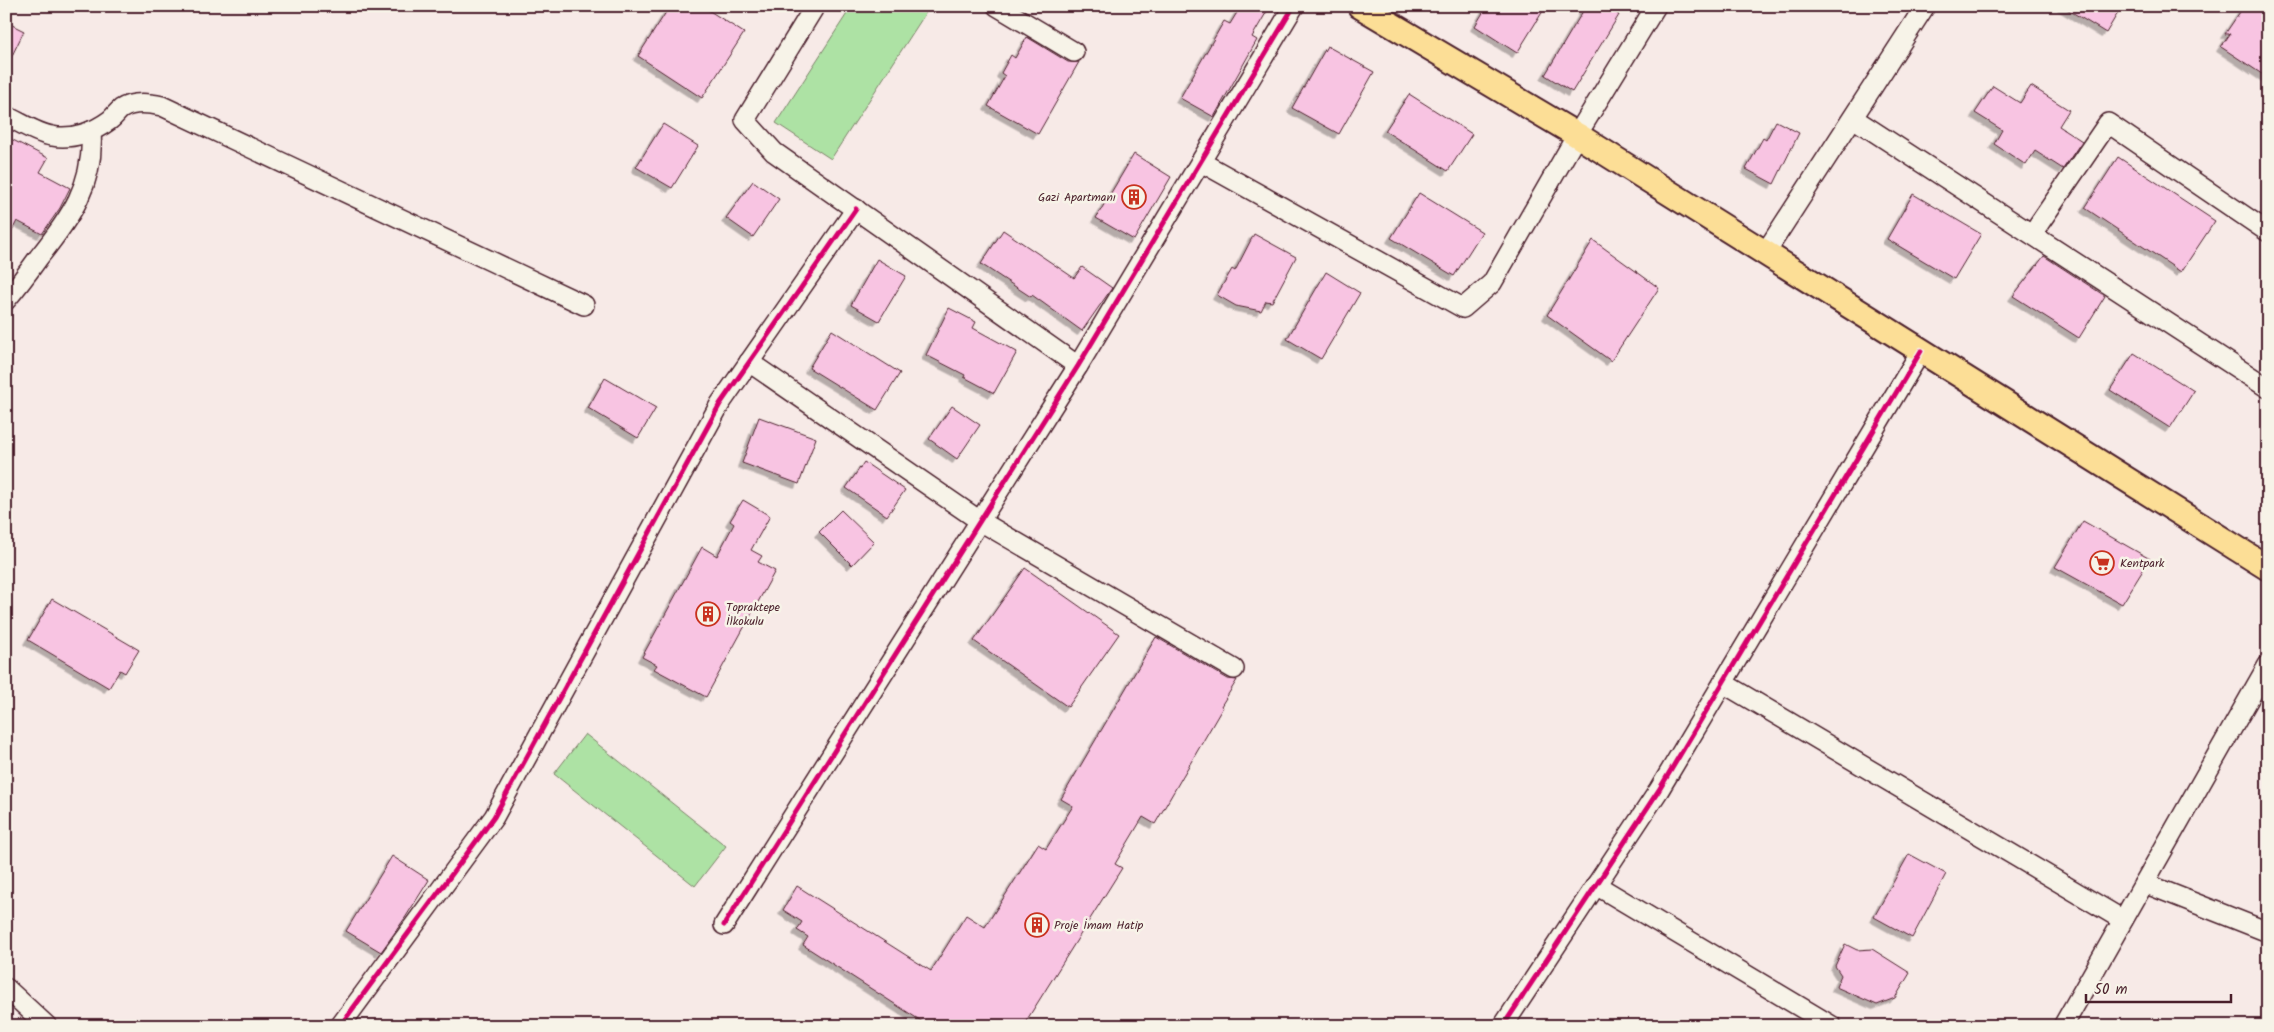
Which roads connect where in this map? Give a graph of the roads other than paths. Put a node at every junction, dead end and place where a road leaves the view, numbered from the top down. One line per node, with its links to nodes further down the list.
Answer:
1 (815, 6): 13 (street)
2 (997, 6): 7 (street)
3 (1294, 6): 12 (street)
4 (1360, 6): 11 (main road)
5 (1656, 6): 11 (street)
6 (1926, 6): 9 (street)
7 (1074, 52)
8 (7, 117): 10 (street)
9 (1853, 118): 15 (street); 16 (street)
10 (91, 131): 17 (street); 18 (street)
11 (1577, 135): 12 (street); 16 (main road)
12 (1201, 162): 21 (street)
13 (856, 209): 20 (street); 21 (street)
14 (2268, 232): 15 (street)
15 (2032, 234): 22 (street)
16 (1765, 253): 19 (main road)
17 (6, 300)
18 (584, 305)
19 (1922, 351): 24 (main road); 27 (street)
20 (749, 362): 23 (street); 35 (street)
21 (1078, 366): 23 (street)
22 (2268, 388)
23 (980, 521): 26 (street); 31 (street)
24 (2268, 568)
25 (2268, 664): 28 (street)
26 (1234, 669)
27 (1723, 683): 29 (street); 30 (street)
28 (2144, 883): 30 (street); 32 (street)
29 (1596, 885): 36 (street); 37 (street)
30 (2123, 920): 38 (street)
31 (724, 925)
32 (2268, 932)
33 (6, 988): 34 (street)
34 (48, 1026)
35 (340, 1026)
36 (1503, 1026)
37 (1832, 1026)
38 (2063, 1026)

